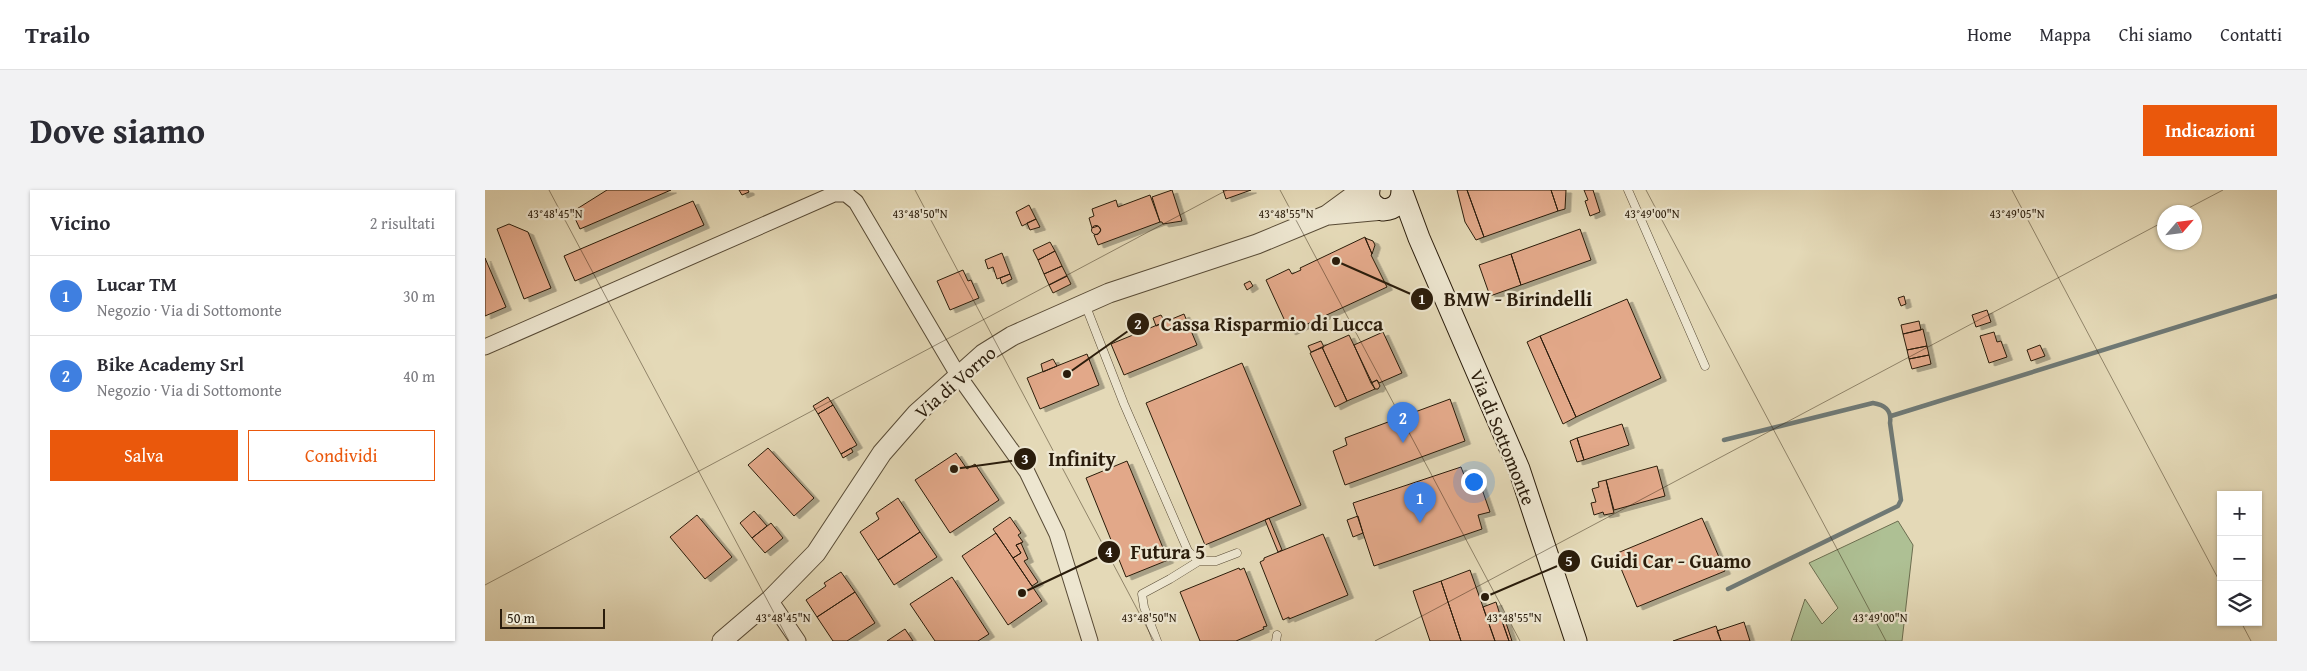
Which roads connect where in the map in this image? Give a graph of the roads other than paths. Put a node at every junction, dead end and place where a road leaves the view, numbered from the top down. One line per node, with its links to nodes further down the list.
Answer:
1 (1361, 190): 7 (street, Via di Vorno)
2 (1369, 190): 6 (main road, Via di Sottomonte)
3 (1628, 190): 11 (lane)
4 (1402, 191): 6 (main road, Via di Sottomonte); 8 (main road, Via di Sottomonte)
5 (847, 192): 10 (street); 12 (street)
6 (1383, 210): 7 (street, Via di Vorno); 8 (main road, Via di Sottomonte)
7 (1327, 215): 9 (street, Via di Vorno)
8 (1419, 238): 20 (main road, Via di Sottomonte)
9 (1085, 304): 12 (street, Via di Vorno); 14 (lane)
10 (485, 347)
11 (1705, 366)
12 (959, 374): 15 (street, Via di Vorno); 18 (street)
13 (1237, 553): 14 (lane)
14 (1199, 561): 19 (lane)
15 (771, 600): 16 (street, Via di Vorno); 17 (street)
16 (723, 641)
17 (798, 641)
18 (1090, 641)
19 (1157, 641)
20 (1576, 641)

